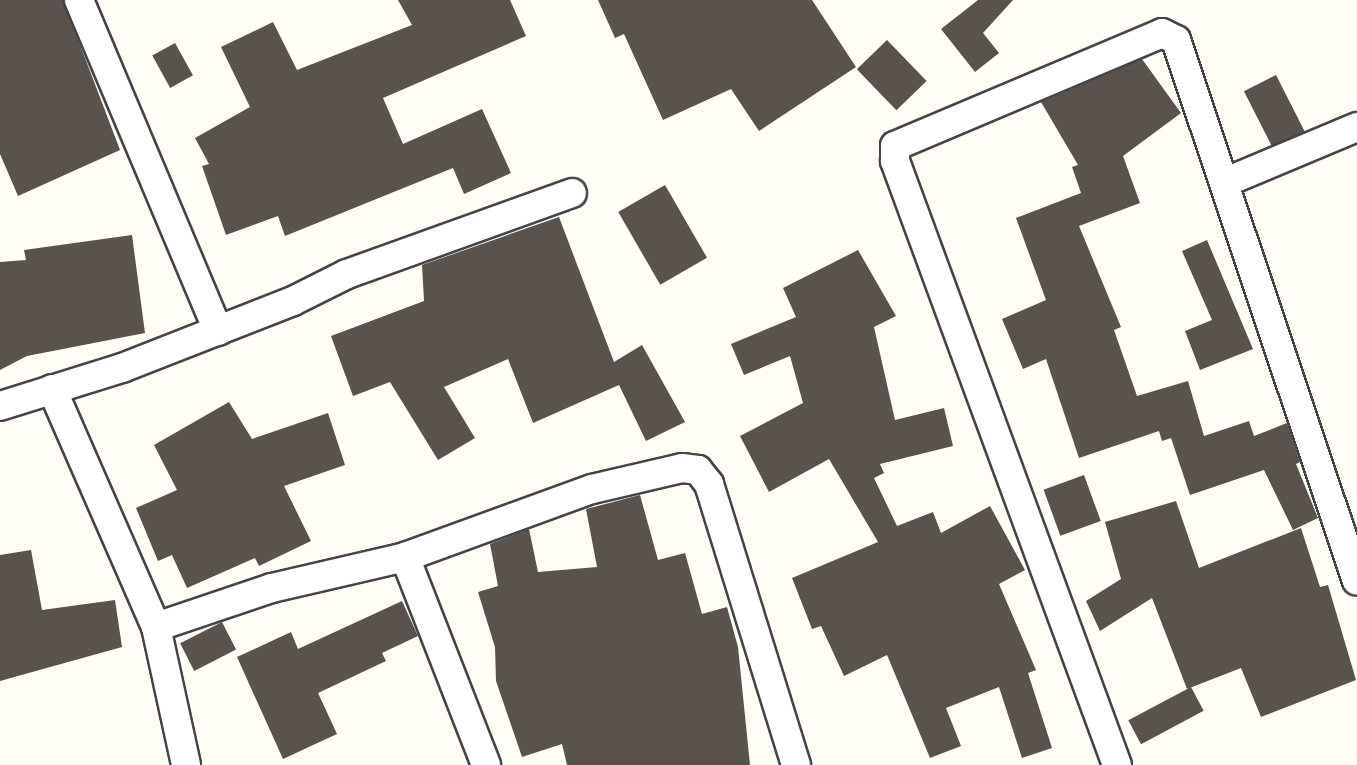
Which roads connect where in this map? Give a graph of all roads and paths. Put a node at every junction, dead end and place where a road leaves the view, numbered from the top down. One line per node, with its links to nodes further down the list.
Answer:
1 (79, 0): 5 (street)
2 (1357, 127): 3 (street)
3 (1226, 182): 9 (street); 14 (street)
4 (572, 193): 5 (street)
5 (219, 331): 6 (street)
6 (51, 389): 7 (street); 10 (street)
7 (0, 406)
8 (405, 557): 10 (street); 12 (street); 13 (street)
9 (1357, 581)
10 (156, 627): 11 (street)
11 (186, 765)
12 (486, 765)
13 (796, 765)
14 (1117, 765)

